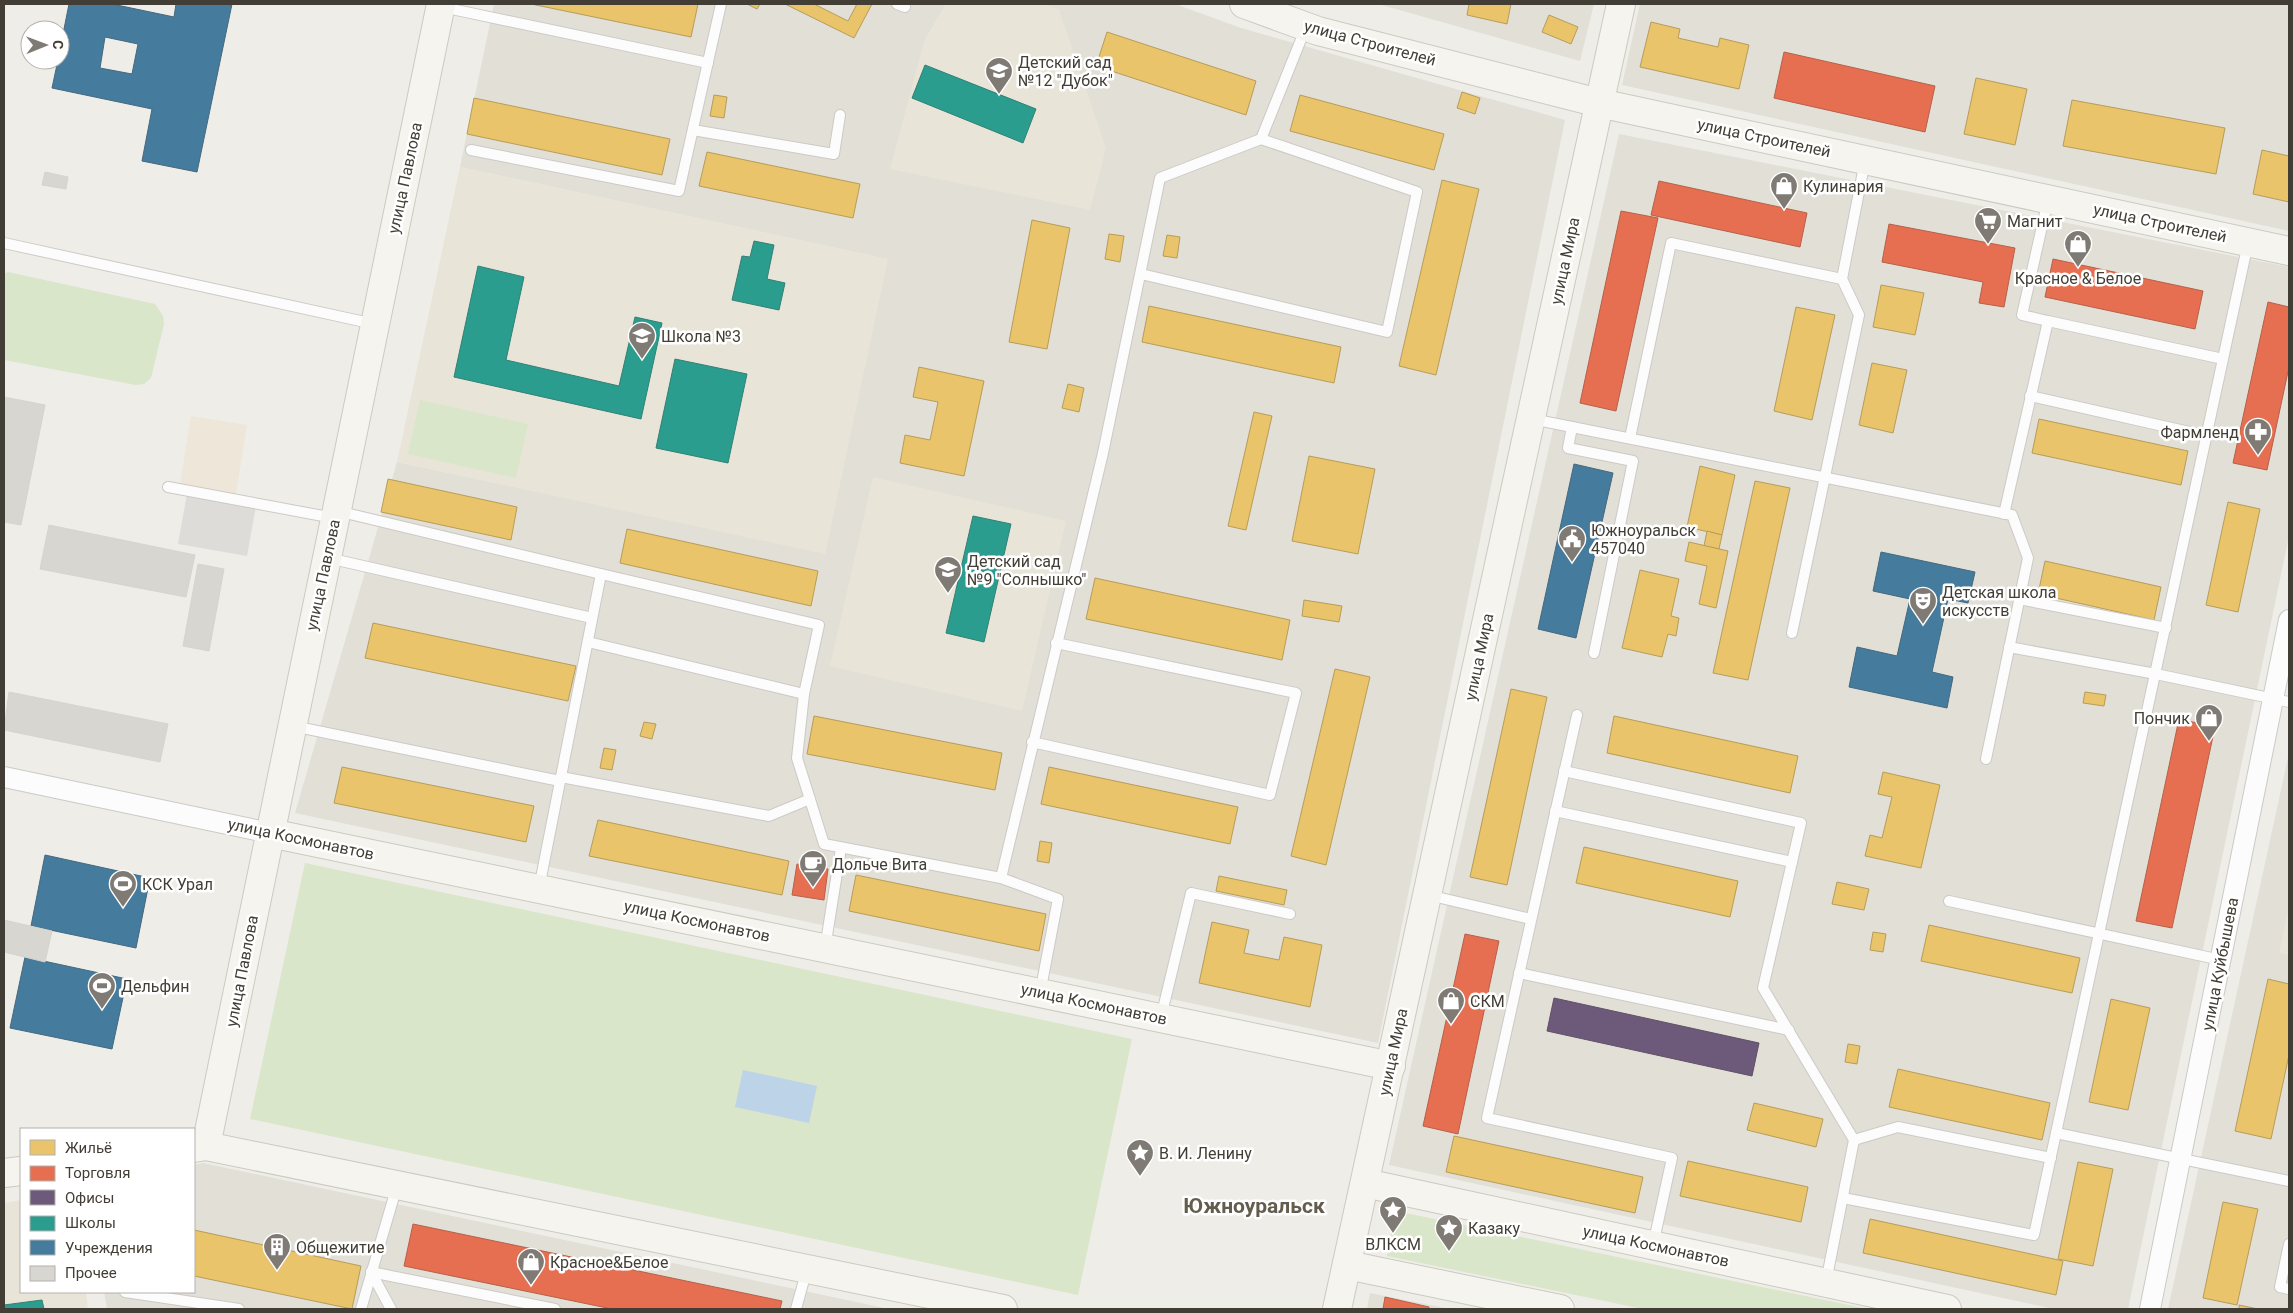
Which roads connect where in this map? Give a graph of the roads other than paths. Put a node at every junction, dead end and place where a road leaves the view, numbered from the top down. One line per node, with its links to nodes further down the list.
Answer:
1 (721, 4): 6 (lane)
2 (1244, 4): 5 (street, улица Строителей)
3 (1621, 4): 7 (street, улица Мира)
4 (441, 5): 6 (lane); 20 (street, улица Павлова)
5 (1306, 26): 7 (street, улица Строителей); 10 (lane)
6 (708, 63): 9 (lane)
7 (1599, 103): 12 (street, улица Строителей); 23 (street, улица Мира)
8 (840, 116): 9 (lane)
9 (693, 130): 11 (lane)
10 (1262, 139): 17 (lane); 17 (lane)
11 (471, 150)
12 (1865, 160): 13 (street, улица Строителей); 18 (lane)
13 (2048, 199): 14 (street, улица Строителей); 19 (lane)
14 (2248, 242): 16 (street, улица Строителей); 21 (lane)
15 (4, 243): 20 (lane)
16 (2289, 251)
17 (1140, 274): 39 (lane)
18 (1842, 279): 26 (lane); 27 (lane)
19 (2048, 321): 21 (lane); 22 (lane)
20 (375, 324): 30 (street, улица Павлова)
21 (2223, 359): 25 (lane)
22 (2030, 396): 25 (lane); 29 (lane)
23 (1531, 418): 24 (lane); 59 (street, улица Мира)
24 (1572, 427): 26 (lane); 41 (lane)
25 (2206, 436): 36 (lane)
26 (1630, 438): 27 (lane)
27 (1825, 478): 29 (lane); 37 (lane)
28 (168, 487): 30 (lane)
29 (2004, 514): 33 (lane)
30 (336, 515): 31 (street, улица Павлова); 32 (lane)
31 (327, 558): 34 (lane); 46 (street, улица Павлова)
32 (601, 574): 34 (lane); 43 (lane)
33 (2019, 599): 36 (lane); 40 (lane)
34 (592, 618): 38 (lane)
35 (2289, 620): 44 (street, улица Куйбышева)
36 (2166, 628): 42 (lane)
37 (1792, 632)
38 (588, 642): 43 (lane); 51 (lane)
39 (1056, 643): 47 (lane); 47 (lane)
40 (2010, 647): 42 (lane); 48 (lane)
41 (1594, 653)
42 (2156, 674): 44 (lane); 63 (lane)
43 (804, 694): 52 (lane)
44 (2281, 700): 65 (street, улица Куйбышева)
45 (1576, 715): 49 (lane)
46 (292, 726): 51 (lane); 54 (street, улица Павлова)
47 (1032, 742): 57 (lane)
48 (1986, 759)
49 (1564, 771): 53 (lane); 56 (lane)
50 (4, 777): 54 (street, улица Космонавтов)
51 (560, 779): 52 (lane); 58 (lane)
52 (810, 799): 55 (lane)
53 (1555, 812): 56 (lane); 62 (lane)
54 (270, 833): 58 (street, улица Космонавтов); 73 (street, улица Павлова)
55 (841, 848): 57 (lane); 64 (lane)
56 (1792, 862): 69 (lane)
57 (1001, 878): 67 (lane)
58 (539, 888): 64 (street, улица Космонавтов)
59 (1428, 895): 62 (lane); 70 (street, улица Мира)
60 (1949, 901): 63 (lane)
61 (1290, 914): 68 (lane)
62 (1531, 918): 66 (lane)
63 (2099, 934): 65 (lane); 71 (lane)
64 (825, 948): 67 (street, улица Космонавтов)
65 (2220, 960): 75 (street, улица Куйбышева)
66 (1519, 973): 69 (lane); 83 (lane)
67 (1040, 993): 68 (street, улица Космонавтов)
68 (1161, 1018): 70 (street, улица Космонавтов)
69 (1789, 1030): 72 (lane)
70 (1391, 1066): 79 (street, улица Мира)
71 (2056, 1133): 74 (lane); 75 (lane)
72 (1854, 1140): 74 (lane); 81 (lane)
73 (200, 1147): 80 (street)
74 (2051, 1158): 81 (lane)
75 (2180, 1159): 78 (lane); 99 (street, улица Куйбышева)
76 (20, 1171): 77 (street)
77 (4, 1173)
78 (2289, 1181)
79 (1365, 1183): 83 (street, улица Космонавтов); 84 (street, улица Мира)
80 (397, 1185): 85 (street); 86 (lane)
81 (1842, 1198): 87 (lane)
82 (2289, 1244): 88 (lane)
83 (1653, 1245): 87 (street, улица Космонавтов)
84 (1347, 1265): 96 (street, улица Мира); 97 (street)
85 (807, 1269): 94 (lane); 95 (street)
86 (371, 1272): 91 (lane); 92 (lane); 93 (lane)
87 (1826, 1283): 98 (street, улица Космонавтов)
88 (2289, 1289)
89 (131, 1293): 90 (lane)
90 (239, 1309)
91 (361, 1309)
92 (391, 1309)
93 (555, 1309)
94 (796, 1309)
95 (1001, 1309)
96 (1337, 1309)
97 (1560, 1309)
98 (1947, 1309)
99 (2150, 1309)

